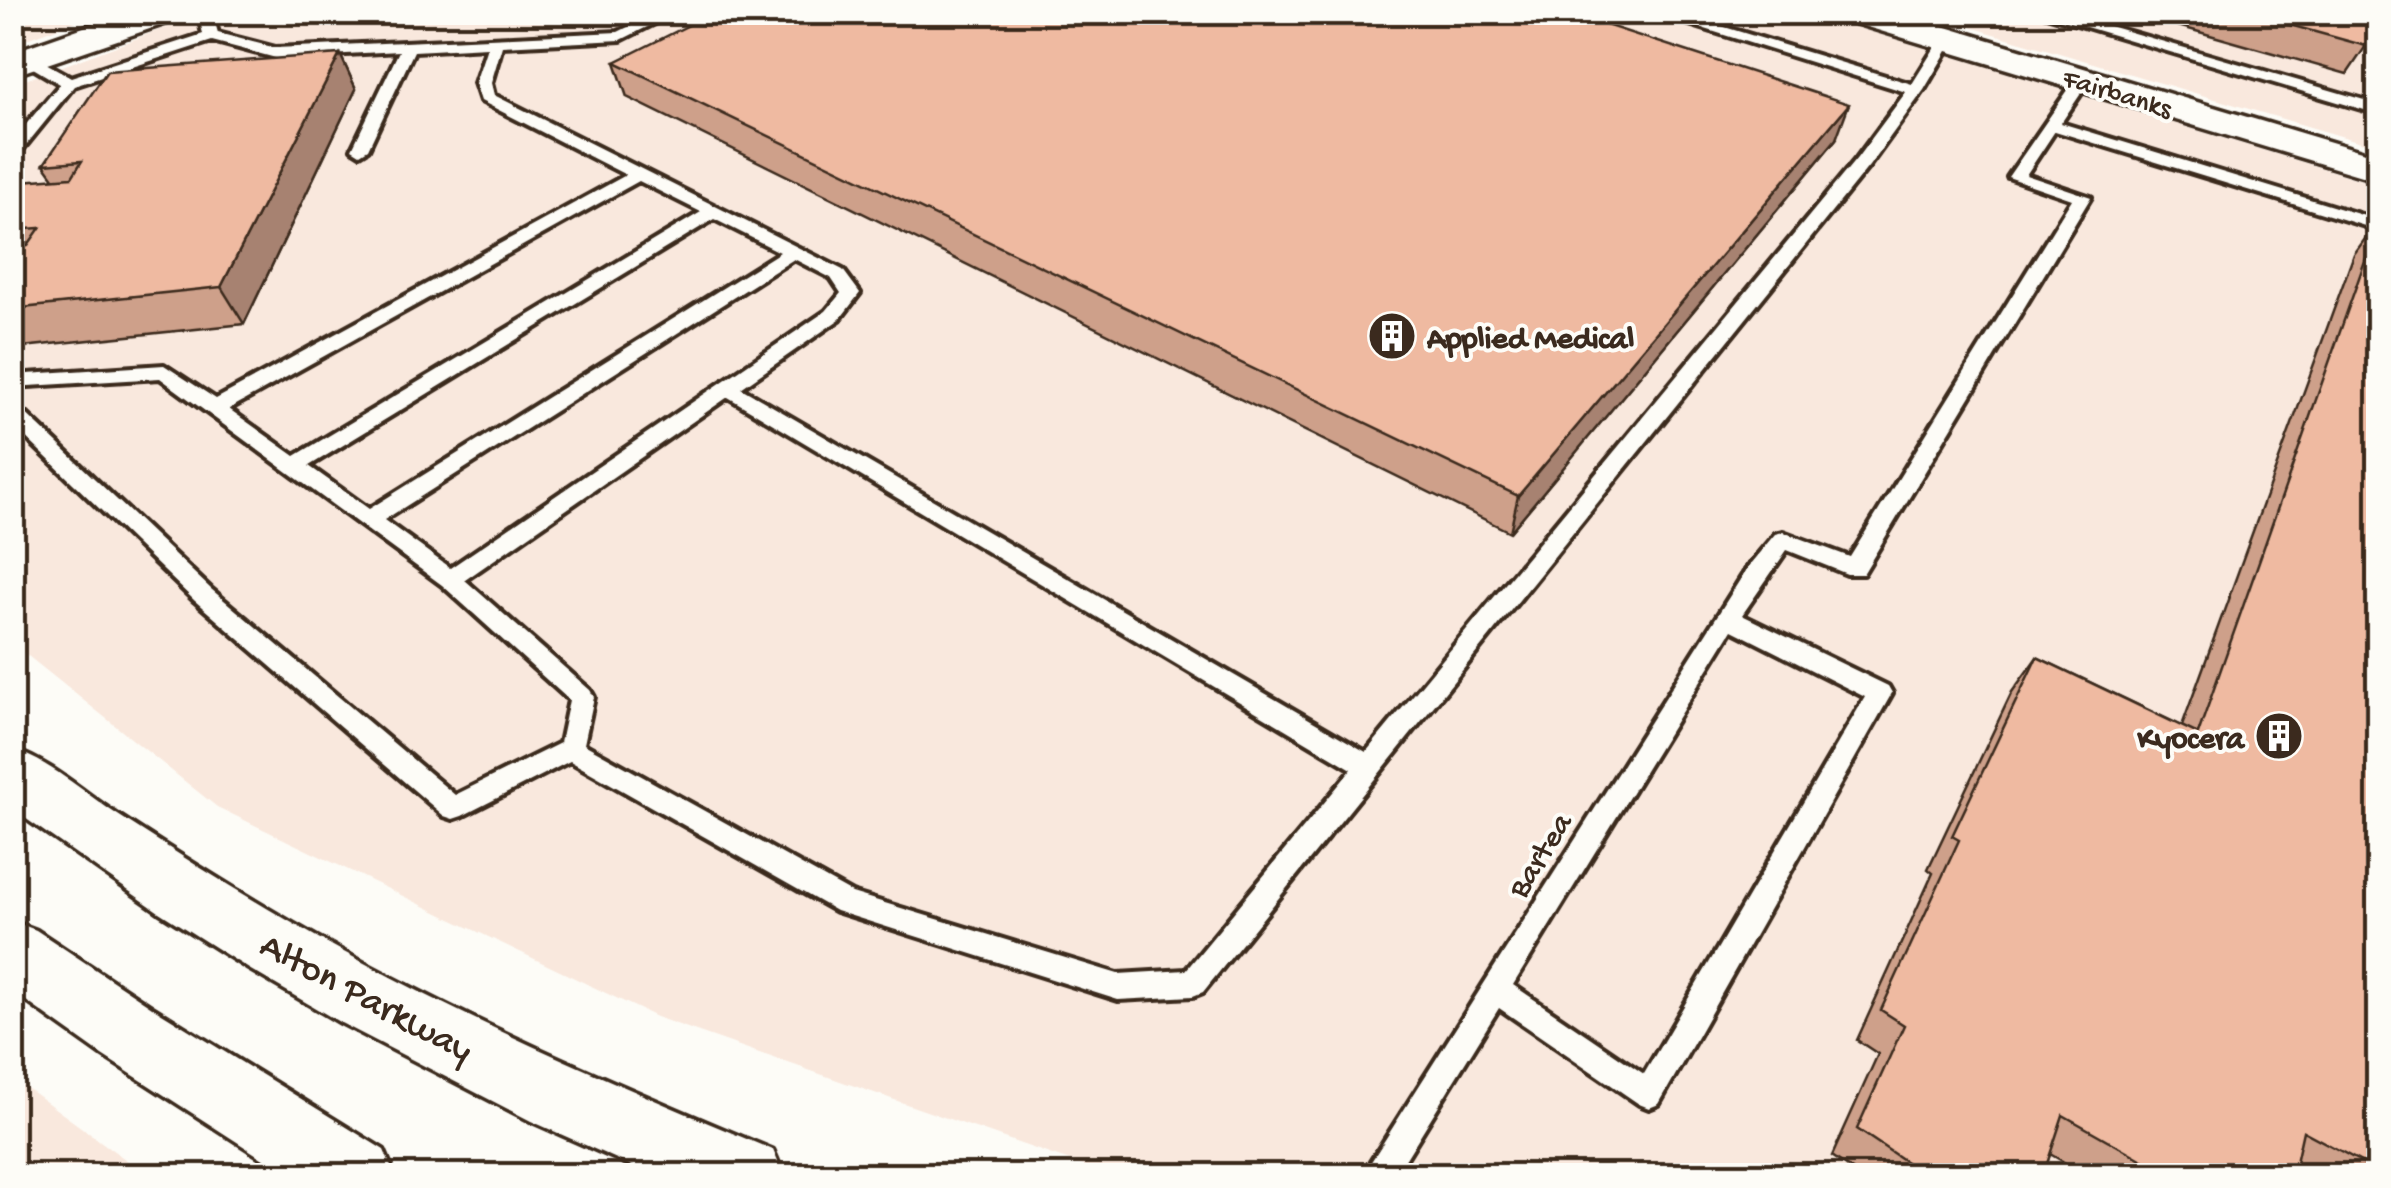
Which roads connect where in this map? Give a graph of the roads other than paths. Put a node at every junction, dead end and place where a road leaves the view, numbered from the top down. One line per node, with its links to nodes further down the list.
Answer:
1 (164, 12): 11 (main road)
2 (204, 12): 7 (lane)
3 (670, 12): 9 (lane)
4 (1658, 12): 14 (lane)
5 (1857, 12): 8 (main road, Fairbanks)
6 (2043, 12): 15 (lane)
7 (212, 36): 10 (lane); 13 (lane)
8 (1946, 39): 12 (main road, Fairbanks); 14 (lane)
9 (497, 40): 10 (lane); 20 (lane)
10 (409, 46): 17 (lane)
11 (20, 62): 13 (lane)
12 (2082, 80): 16 (lane); 19 (main road, Fairbanks)
13 (69, 83): 18 (lane)
14 (1916, 90): 33 (lane)
15 (2378, 109)
16 (2051, 125): 22 (lane); 31 (lane, Bartea)
17 (360, 148)
18 (12, 152)
19 (2378, 168)
20 (640, 174): 21 (lane); 26 (lane)
21 (714, 212): 23 (lane); 28 (lane)
22 (2378, 225)
23 (793, 252): 25 (lane); 29 (lane)
24 (12, 380): 26 (lane)
25 (727, 388): 30 (lane); 33 (lane)
26 (213, 410): 28 (lane)
27 (12, 412): 32 (lane)
28 (292, 466): 29 (lane)
29 (366, 522): 30 (lane)
30 (450, 579): 32 (lane)
31 (1728, 618): 36 (lane, Bartea); 36 (lane)
32 (571, 749): 33 (lane)
33 (1368, 766)
34 (12, 774): 38 (main road, Alton Parkway)
35 (12, 952): 37 (main road)
36 (1495, 989): 39 (lane, Bartea)
37 (358, 1176)
38 (747, 1176)
39 (1377, 1176)

